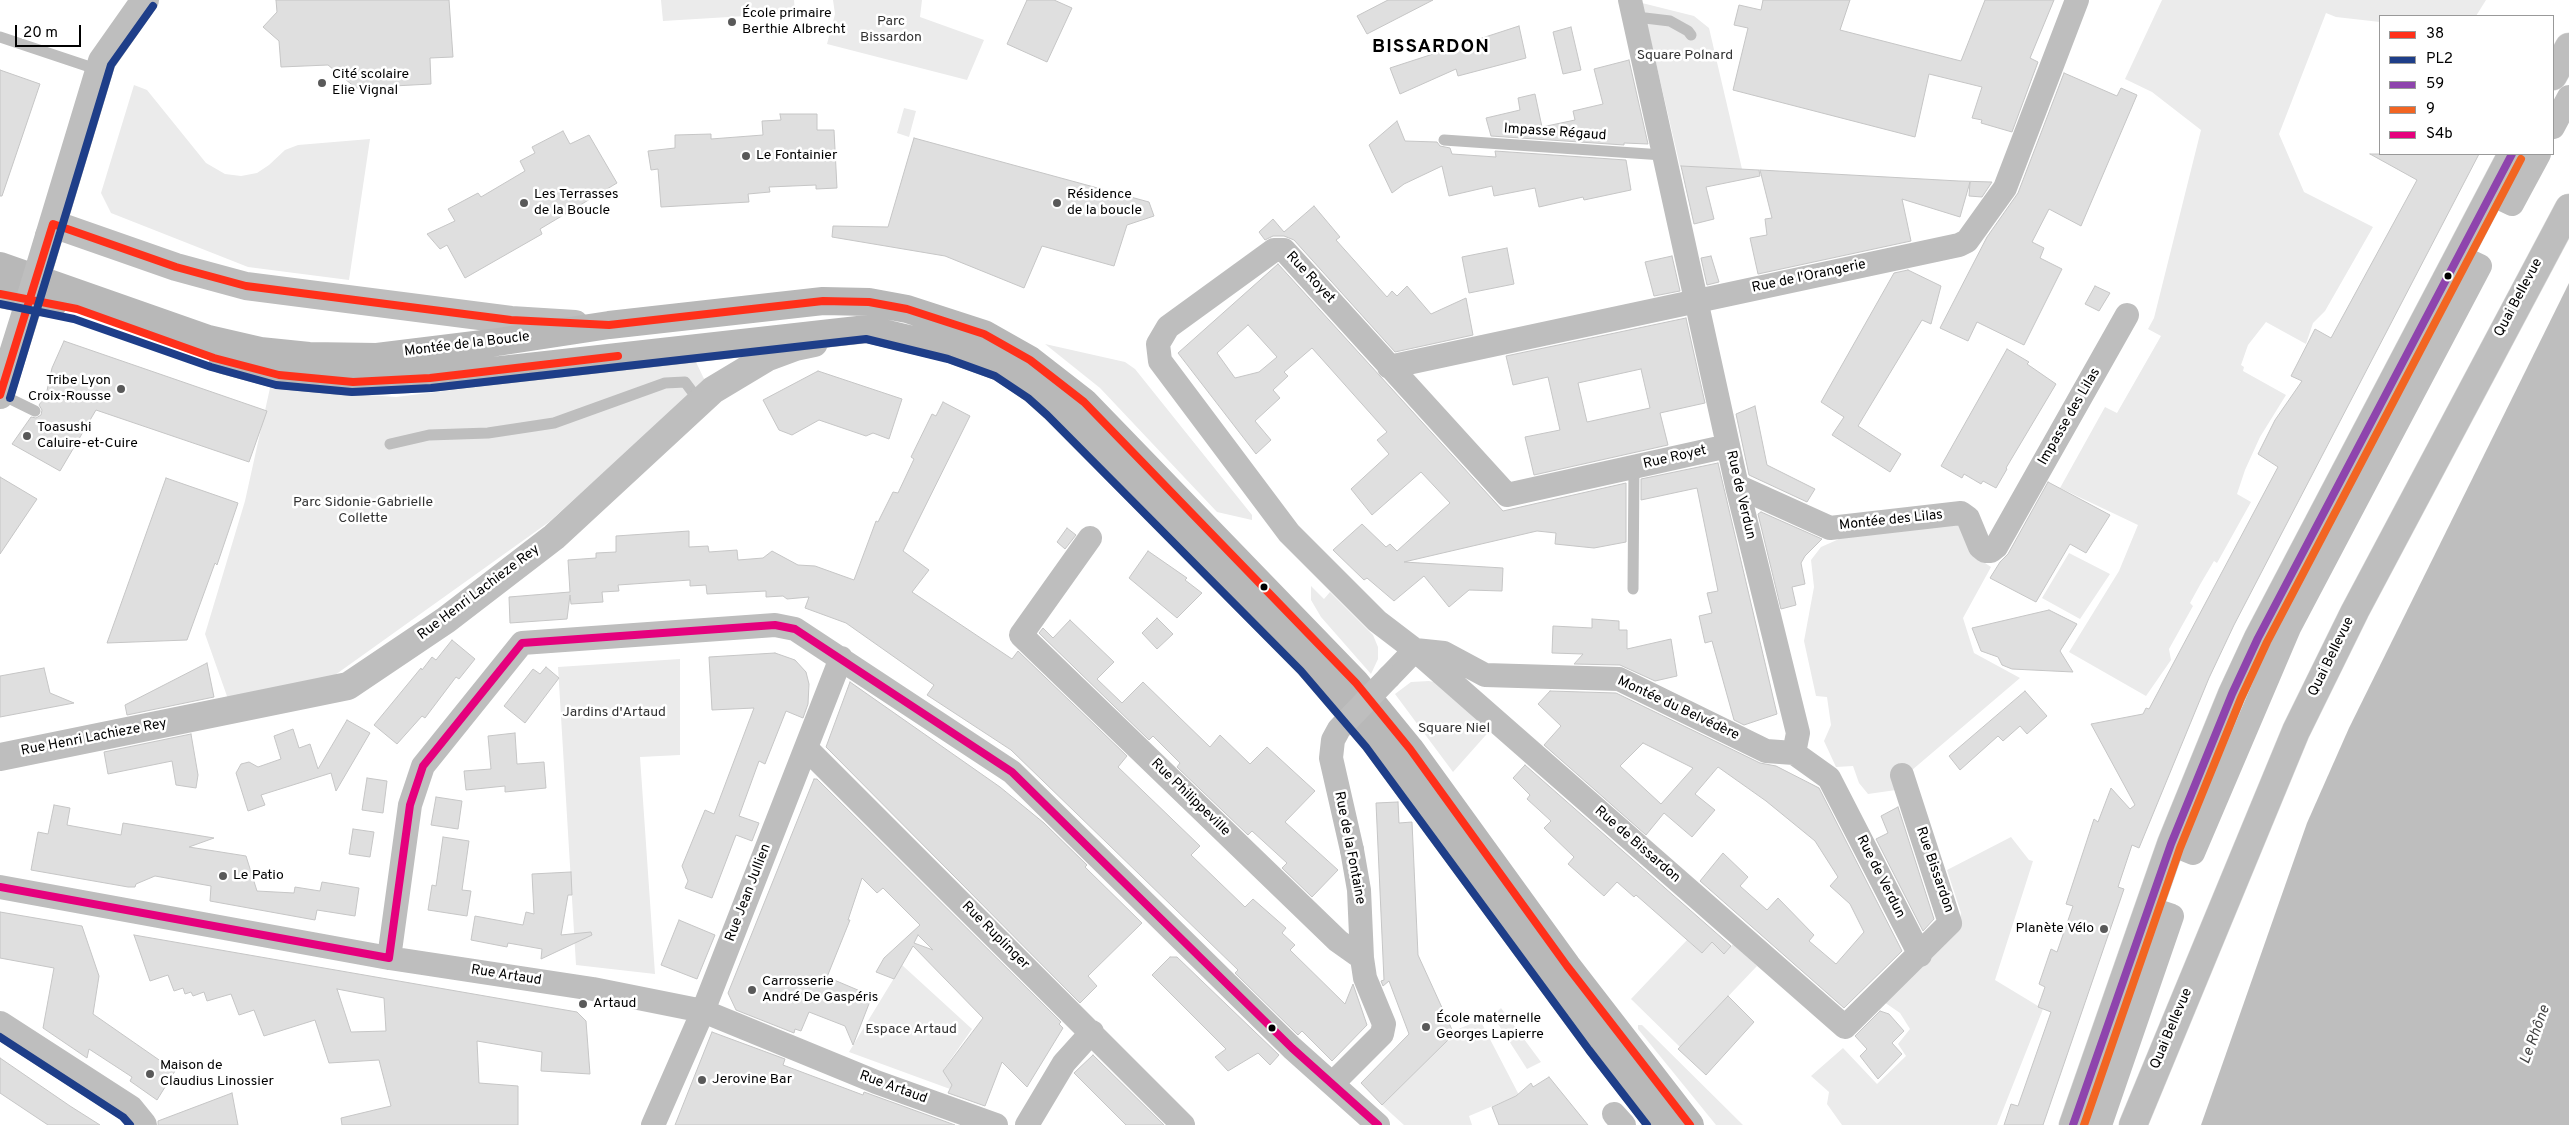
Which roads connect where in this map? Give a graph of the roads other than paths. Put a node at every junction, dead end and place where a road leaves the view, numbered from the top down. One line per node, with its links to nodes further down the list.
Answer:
1 (145, 0): 7 (main road)
2 (2077, 0): 21 (street, Rue de l'Orangerie)
3 (1632, 10): 4 (lane); 12 (street, Rue de Verdun)
4 (1691, 35)
5 (0, 36): 7 (lane)
6 (2569, 47): 8 (main road)
7 (99, 70): 17 (main road)
8 (2554, 74)
9 (2569, 97): 10 (street)
10 (2554, 125)
11 (1444, 140): 12 (lane, Impasse Régaud)
12 (1663, 155): 21 (street, Rue de Verdun)
13 (2511, 155): 15 (main road)
14 (2538, 155): 15 (street)
15 (2491, 194): 46 (main road)
16 (2569, 208): 44 (main road, Quai Bellevue)
17 (51, 230): 24 (main road); 27 (main road, bridge)
18 (0, 266): 24 (main road, Montée de la Boucle)
19 (0, 281): 22 (main road, Montée de la Boucle)
20 (0, 294): 22 (main road)
21 (1696, 300): 26 (street, Rue de l'Orangerie); 31 (street, Rue de Verdun)
22 (77, 309): 25 (main road, Montée de la Boucle)
23 (2127, 315): 34 (street, Impasse des Lilas)
24 (609, 325): 61 (main road, Montée de la Boucle)
25 (908, 338): 28 (main road, Rue Henri Lachieze Rey); 60 (main road, Montée de la Boucle)
26 (1389, 367): 32 (street, Rue Royet); 37 (street, Rue Royet)
27 (0, 394): 29 (lane)
28 (700, 402): 30 (lane); 42 (main road, Rue Henri Lachieze Rey)
29 (35, 411)
30 (390, 444)
31 (1728, 446): 32 (street, Rue Royet); 33 (street, Rue de Verdun)
32 (1634, 467): 36 (lane)
33 (1737, 486): 34 (street, Montée des Lilas); 41 (street, Rue de Verdun)
34 (2012, 518)
35 (1090, 538): 49 (street, Rue Philippeville)
36 (1634, 589)
37 (1351, 595): 38 (street, Rue de Bissardon)
38 (1414, 650): 41 (street, Montée du Belvédère); 47 (street, Rue de Bissardon); 49 (street, Rue de la Fontaine, bridge)
39 (841, 658): 40 (street, Rue Jean Jullien); 48 (street); 53 (street)
40 (806, 748): 50 (street, Rue Jean Jullien); 52 (street, Rue Ruplinger)
41 (1794, 753): 47 (street, Rue de Verdun)
42 (0, 757)
43 (1902, 775): 47 (street, Rue Bissardon)
44 (2239, 870): 64 (main road, Quai Bellevue); 65 (main road)
45 (0, 887): 48 (street, Rue Artaud)
46 (2148, 908): 62 (main road); 63 (street)
47 (1920, 955)
48 (389, 958): 50 (street, Rue Artaud)
49 (1362, 958): 53 (street, Rue de la Fontaine)
50 (703, 1011): 55 (street, Rue Jean Jullien); 56 (street, Rue Artaud)
51 (0, 1025): 54 (main road)
52 (1092, 1032): 57 (street); 58 (street, Rue Ruplinger)
53 (1333, 1083): 59 (street)
54 (143, 1125)
55 (653, 1125)
56 (996, 1125)
57 (1027, 1125)
58 (1184, 1125)
59 (1378, 1125)
60 (1660, 1125)
61 (1690, 1125)
62 (2073, 1125)
63 (2100, 1125)
64 (2132, 1125)
65 (2150, 1125)

